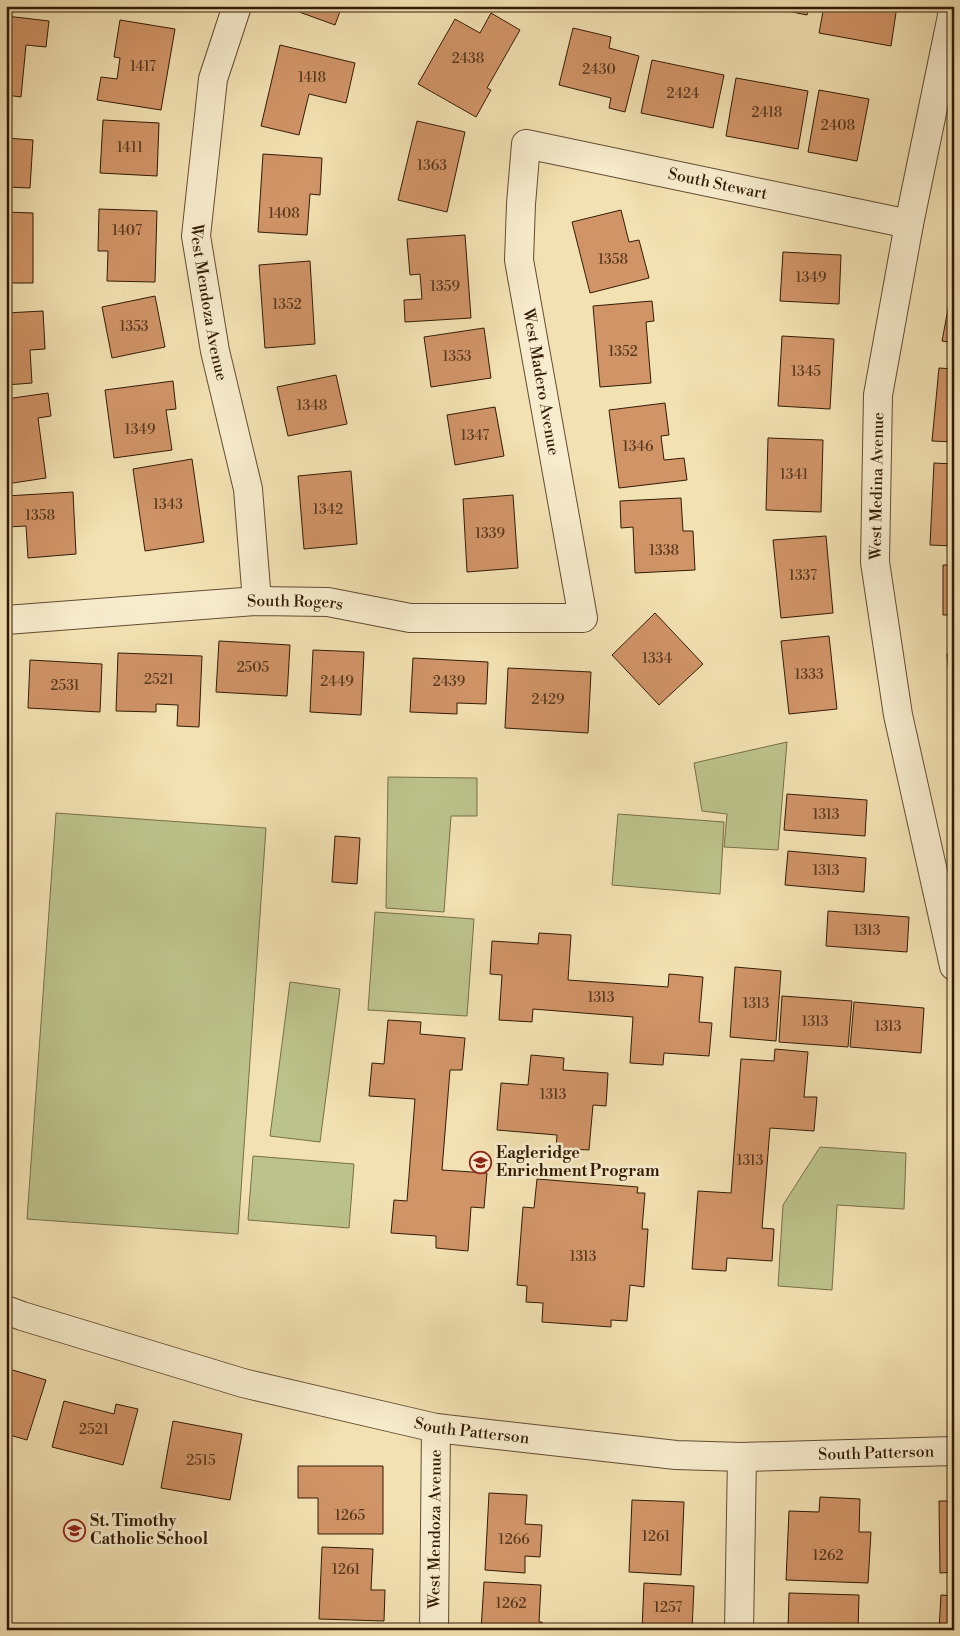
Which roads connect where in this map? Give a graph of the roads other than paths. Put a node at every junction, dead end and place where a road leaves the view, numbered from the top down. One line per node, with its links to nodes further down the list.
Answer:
1 (237, 6): 5 (street, West Mendoza Avenue)
2 (954, 6): 4 (street, West Medina Avenue)
3 (526, 144): 4 (street, South Stewart); 6 (street, West Madero Avenue)
4 (909, 224): 8 (street, West Medina Avenue)
5 (257, 601): 6 (street, South Rogers); 7 (street, South Rogers)
6 (583, 618)
7 (6, 620)
8 (954, 966)
9 (6, 1310): 10 (street, South Patterson)
10 (436, 1428): 12 (street, South Patterson); 13 (street, West Mendoza Avenue)
11 (954, 1451): 12 (street, South Patterson)
12 (742, 1457): 14 (street)
13 (434, 1630)
14 (739, 1630)

